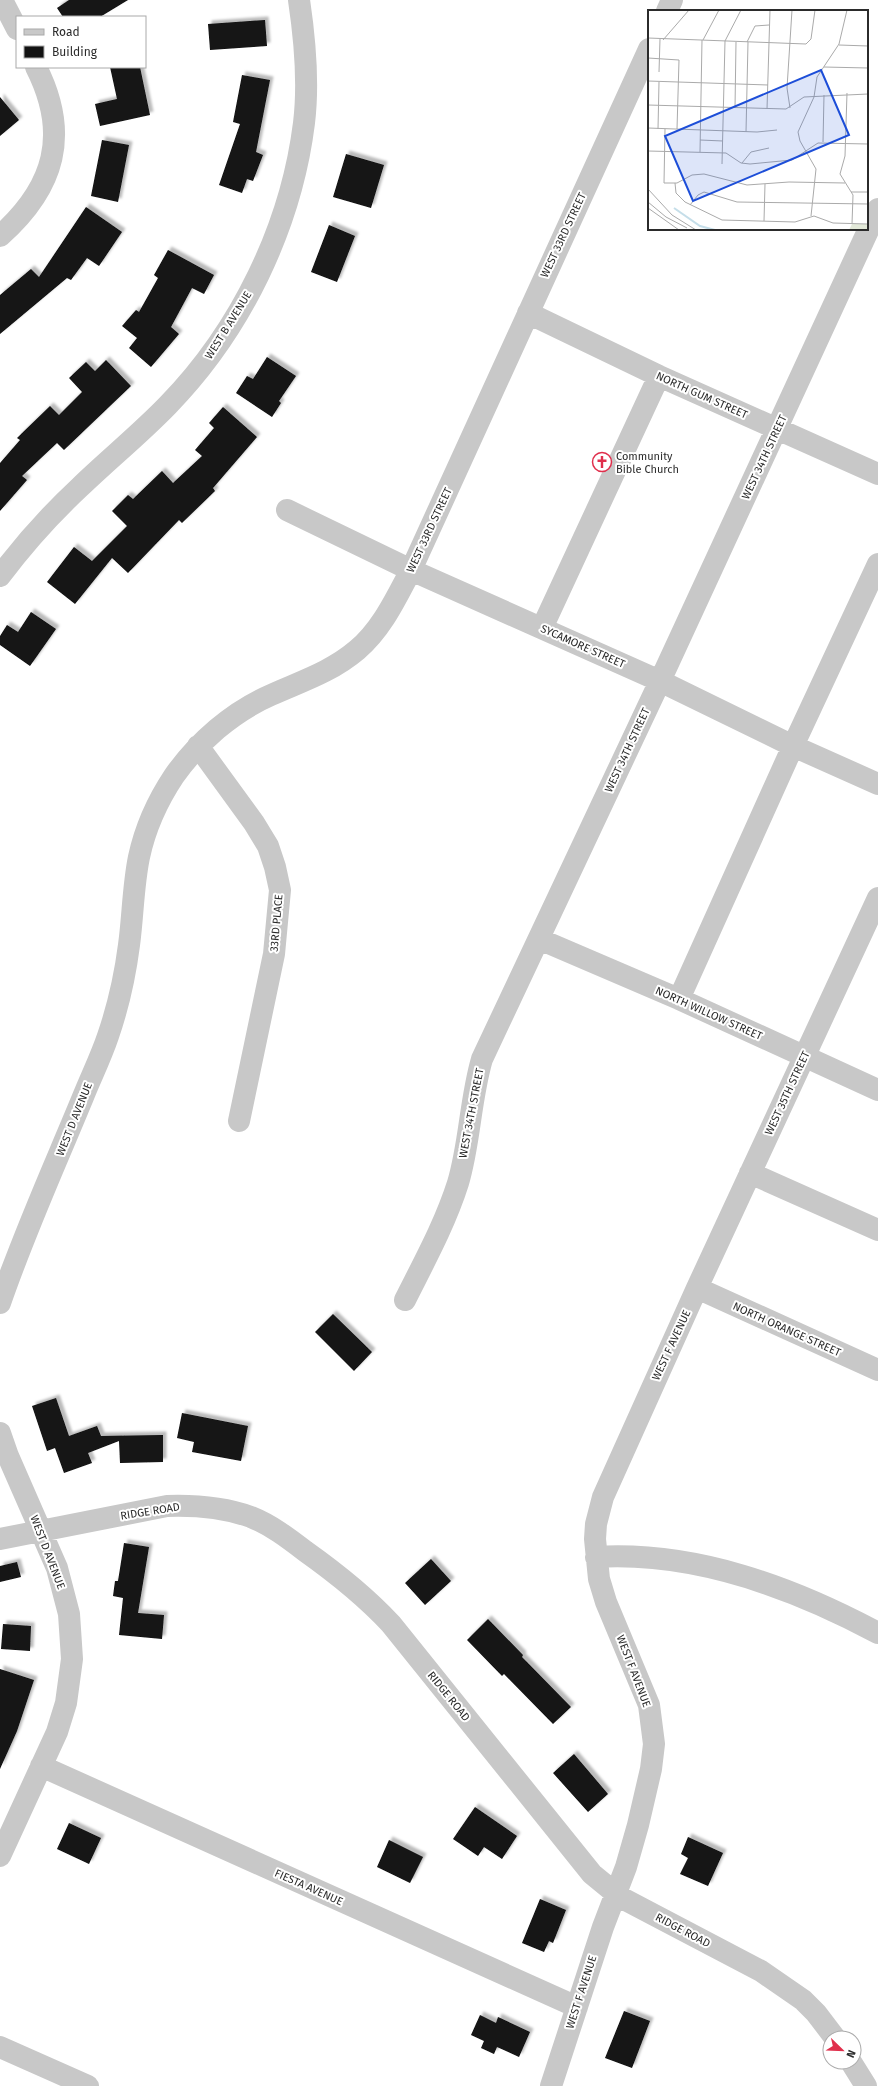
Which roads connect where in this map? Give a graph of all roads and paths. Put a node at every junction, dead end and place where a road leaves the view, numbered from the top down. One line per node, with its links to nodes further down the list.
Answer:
1 (2, 0): 5 (street)
2 (299, 0): 17 (street, WEST B AVENUE)
3 (672, 0): 4 (street)
4 (667, 10)
5 (16, 28)
6 (648, 51): 10 (street, WEST 33RD STREET)
7 (37, 68): 9 (street)
8 (878, 209): 12 (street, WEST 34TH STREET)
9 (0, 236)
10 (528, 313): 11 (street, NORTH GUM STREET); 16 (street, WEST 33RD STREET)
11 (659, 376): 12 (street, NORTH GUM STREET); 18 (street)
12 (777, 429): 13 (street, NORTH GUM STREET); 19 (street, WEST 34TH STREET)
13 (878, 474)
14 (287, 510): 16 (street, SYCAMORE STREET)
15 (878, 564): 21 (street)
16 (411, 570): 18 (street, SYCAMORE STREET); 20 (street, WEST 33RD STREET)
17 (0, 576)
18 (542, 628): 19 (street, SYCAMORE STREET)
19 (660, 681): 21 (street, SYCAMORE STREET); 26 (street, WEST 34TH STREET)
20 (198, 746): 24 (street, WEST 33RD STREET); 30 (street, 33RD PLACE)
21 (793, 746): 22 (street, SYCAMORE STREET); 27 (street)
22 (878, 784)
23 (878, 898): 25 (street, WEST 35TH STREET)
24 (131, 930): 35 (street, WEST D AVENUE)
25 (871, 931): 28 (street, WEST 35TH STREET)
26 (539, 939): 27 (street, NORTH WILLOW STREET); 34 (street, WEST 34TH STREET)
27 (679, 999): 28 (street, NORTH WILLOW STREET)
28 (805, 1056): 29 (street, NORTH WILLOW STREET); 31 (street, WEST 35TH STREET)
29 (878, 1090)
30 (239, 1121)
31 (750, 1173): 32 (street); 33 (street, WEST 35TH STREET)
32 (878, 1230)
33 (697, 1288): 36 (street, NORTH ORANGE STREET); 40 (street, WEST F AVENUE)
34 (405, 1300)
35 (0, 1303)
36 (878, 1370)
37 (0, 1433): 38 (street, WEST D AVENUE)
38 (41, 1531): 39 (street, RIDGE ROAD); 42 (street, WEST D AVENUE); 44 (street, RIDGE ROAD)
39 (0, 1539)
40 (596, 1557): 41 (street); 44 (street, WEST F AVENUE)
41 (878, 1634)
42 (42, 1766): 43 (street, WEST D AVENUE); 45 (street, FIESTA AVENUE)
43 (0, 1856)
44 (616, 1892): 45 (street, WEST F AVENUE); 46 (street, RIDGE ROAD)
45 (577, 2007): 50 (street, WEST F AVENUE)
46 (829, 2030)
47 (0, 2046): 49 (street)
48 (856, 2070): 51 (street)
49 (88, 2086)
50 (551, 2086)
51 (866, 2086)

